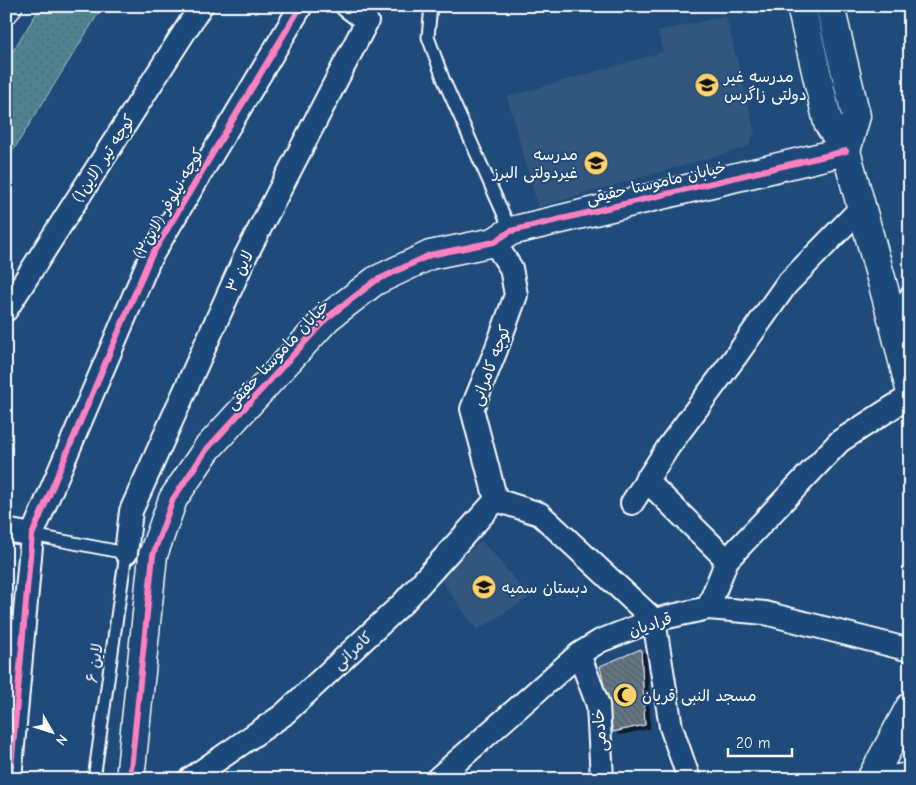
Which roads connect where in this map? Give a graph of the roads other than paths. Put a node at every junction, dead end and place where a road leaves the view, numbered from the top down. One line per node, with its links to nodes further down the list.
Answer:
1 (201, 6): 11 (street, کوچه تیر (لاین۱))
2 (301, 6): 19 (street, کوچه نیلوفر (لاین۲))
3 (347, 6): 20 (street, لاین ۳)
4 (431, 6): 9 (lane)
5 (801, 6): 7 (street)
6 (830, 6): 7 (street)
7 (846, 152): 8 (street); 9 (street, خیابان ماموستا حقیقی)
8 (861, 208): 12 (street); 15 (street)
9 (503, 236): 16 (street, کوچه کامرانی); 30 (street, خیابان ماموستا حقیقی)
10 (910, 298): 12 (street)
11 (6, 310)
12 (895, 328): 13 (street)
13 (910, 389)
14 (910, 396): 21 (street)
15 (646, 480): 17 (street); 21 (street)
16 (496, 500): 23 (street); 31 (street, کامرانی)
17 (632, 503)
18 (6, 530): 19 (street)
19 (32, 535): 20 (lane); 28 (street, کوچه نیلوفر (لاین۲))
20 (126, 553): 29 (lane, لاین ۶)
21 (727, 560): 22 (street)
22 (708, 608): 23 (street, قرادیان); 24 (street, قرادیان)
23 (654, 620): 25 (street, قرادیان); 34 (street)
24 (910, 650)
25 (580, 654): 32 (street, قرادیان); 33 (street, خادمی)
26 (910, 706): 35 (street)
27 (910, 777): 36 (street)
28 (10, 779)
29 (94, 779)
30 (130, 779)
31 (190, 779)
32 (437, 779)
33 (602, 779)
34 (689, 779)
35 (872, 779)
36 (896, 779)

